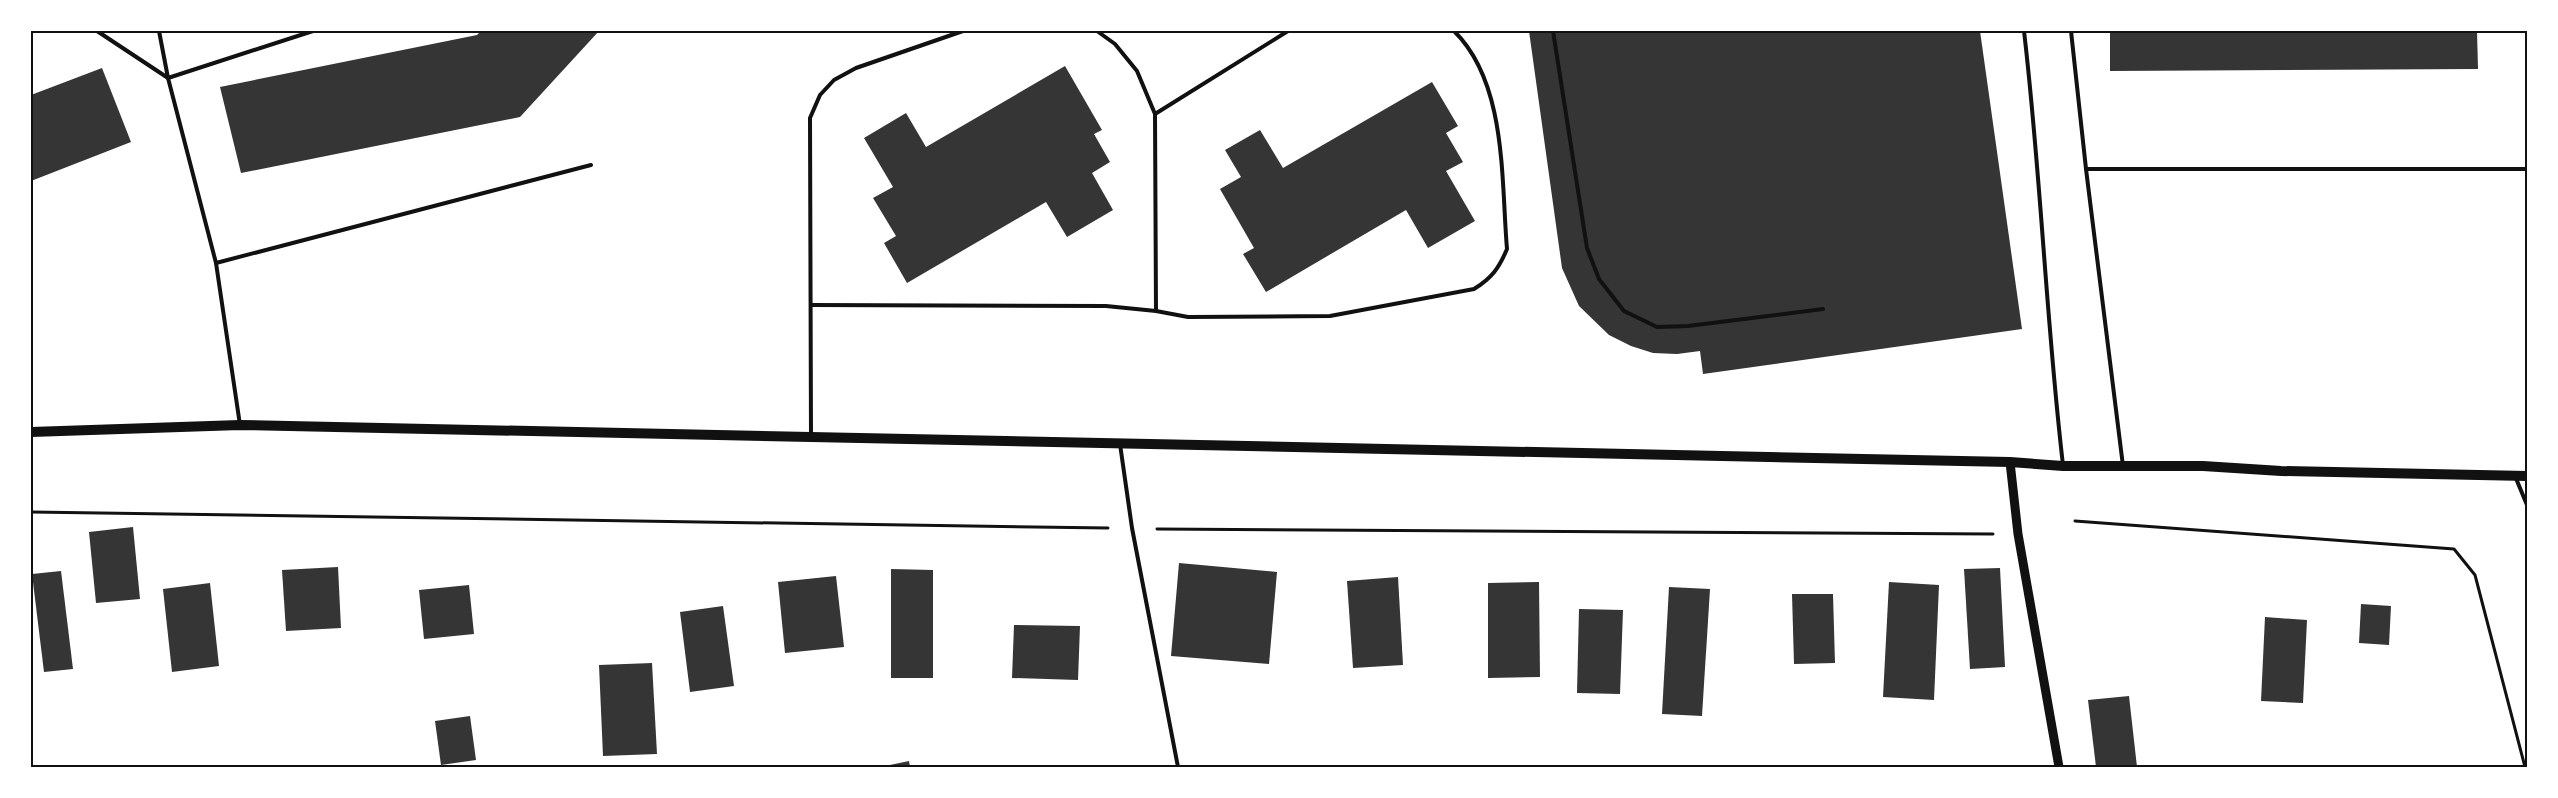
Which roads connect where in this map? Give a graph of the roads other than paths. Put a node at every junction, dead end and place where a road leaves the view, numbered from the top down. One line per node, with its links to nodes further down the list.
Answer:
1 (97, 31): 11 (lane)
2 (159, 31): 11 (lane)
3 (313, 31): 11 (lane)
4 (963, 31): 17 (lane)
5 (1097, 31): 12 (lane)
6 (1288, 31): 12 (lane)
7 (1454, 31): 19 (lane)
8 (1553, 31): 18 (lane)
9 (2024, 31): 25 (lane)
10 (2071, 31): 14 (lane)
11 (168, 78): 16 (lane)
12 (1155, 114): 19 (lane)
13 (592, 165): 16 (lane)
14 (2086, 169): 15 (lane); 26 (lane)
15 (2527, 169)
16 (216, 263): 20 (lane)
17 (810, 305): 19 (lane); 22 (lane)
18 (1823, 309)
19 (1156, 312)
20 (240, 425): 21 (main road); 22 (main road)
21 (31, 432)
22 (811, 436): 23 (main road)
23 (1120, 442): 24 (main road); 30 (lane)
24 (2010, 462): 25 (main road); 31 (street)
25 (2063, 466): 26 (main road)
26 (2124, 467): 27 (main road)
27 (2515, 476): 28 (main road); 29 (lane)
28 (2527, 476)
29 (2527, 505)
30 (1178, 767)
31 (2059, 767)

